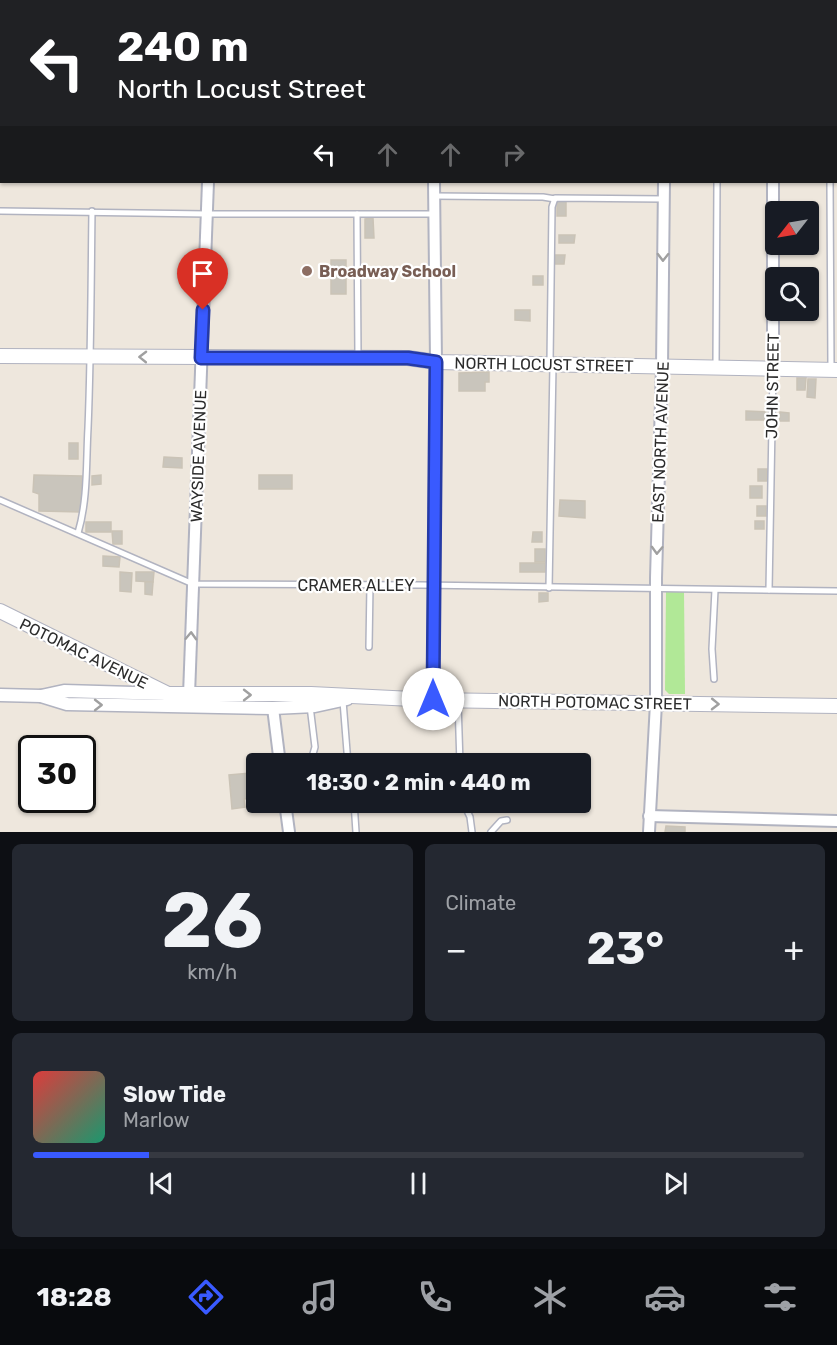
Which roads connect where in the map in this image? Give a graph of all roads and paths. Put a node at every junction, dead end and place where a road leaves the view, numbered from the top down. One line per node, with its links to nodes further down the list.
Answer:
1 (208, 183): 12 (street, WAYSIDE AVENUE)
2 (434, 183): 7 (street)
3 (664, 183): 9 (street, EAST NORTH AVENUE)
4 (717, 183): 22 (lane)
5 (773, 183): 23 (street, JOHN STREET)
6 (830, 183): 24 (lane)
7 (434, 196): 8 (lane); 14 (street)
8 (555, 199): 9 (lane); 20 (lane)
9 (664, 199): 21 (street, EAST NORTH AVENUE, one-way to 21)
10 (0, 211): 11 (lane)
11 (92, 211): 12 (lane); 16 (lane)
12 (207, 214): 13 (lane); 17 (street, WAYSIDE AVENUE)
13 (357, 214): 14 (lane); 18 (lane)
14 (434, 214): 19 (street)
15 (0, 356): 16 (main road, NORTH LOCUST STREET)
16 (90, 357): 17 (main road, NORTH LOCUST STREET, one-way to 16); 26 (lane)
17 (201, 358): 18 (main road, NORTH LOCUST STREET); 27 (street, WAYSIDE AVENUE)
18 (358, 358): 19 (main road, NORTH LOCUST STREET)
19 (436, 362): 20 (main road, NORTH LOCUST STREET); 29 (street)
20 (552, 364): 21 (main road, NORTH LOCUST STREET); 30 (lane)
21 (662, 366): 22 (main road, NORTH LOCUST STREET); 31 (street, EAST NORTH AVENUE, one-way to 31)
22 (716, 368): 23 (main road, NORTH LOCUST STREET)
23 (773, 370): 24 (main road, NORTH LOCUST STREET); 33 (lane, JOHN STREET)
24 (834, 370)
25 (0, 500): 26 (lane, CRAMER ALLEY)
26 (78, 533): 27 (lane, CRAMER ALLEY)
27 (193, 584): 28 (lane, CRAMER ALLEY); 44 (street, WAYSIDE AVENUE, one-way to 27)
28 (370, 585): 29 (lane, CRAMER ALLEY); 36 (lane)
29 (434, 586): 30 (lane, CRAMER ALLEY); 42 (street)
30 (549, 588): 31 (lane, CRAMER ALLEY)
31 (656, 590): 32 (lane, CRAMER ALLEY); 45 (street, EAST NORTH AVENUE)
32 (715, 590): 33 (lane, CRAMER ALLEY); 37 (lane)
33 (769, 590): 34 (lane, CRAMER ALLEY)
34 (837, 591)
35 (0, 611): 38 (main road, POTOMAC AVENUE)
36 (369, 647)
37 (714, 679)
38 (168, 694): 40 (street); 44 (main road)
39 (0, 695): 40 (street)
40 (41, 696): 44 (street, one-way to 44)
41 (348, 698): 42 (main road, NORTH POTOMAC STREET); 44 (main road, NORTH POTOMAC STREET, one-way to 41); 46 (street, NORTH POTOMAC STREET); 51 (lane)
42 (433, 699): 43 (main road, NORTH POTOMAC STREET)
43 (458, 700): 45 (main road, NORTH POTOMAC STREET); 52 (lane)
44 (188, 701): 48 (street, NORTH POTOMAC STREET)
45 (656, 703): 47 (main road, NORTH POTOMAC STREET, one-way to 47); 56 (street, EAST NORTH AVENUE)
46 (310, 706): 48 (street, NORTH POTOMAC STREET); 50 (lane)
47 (837, 706)
48 (273, 708): 49 (street)
49 (279, 753)
50 (313, 753)
51 (348, 753)
52 (460, 753)
53 (286, 813): 59 (street)
54 (355, 813): 60 (lane)
55 (468, 813): 61 (lane)
56 (649, 816): 58 (street); 63 (street, EAST NORTH AVENUE)
57 (507, 820): 62 (lane)
58 (837, 821)
59 (289, 832)
60 (356, 832)
61 (472, 832)
62 (491, 832)
63 (649, 832)

